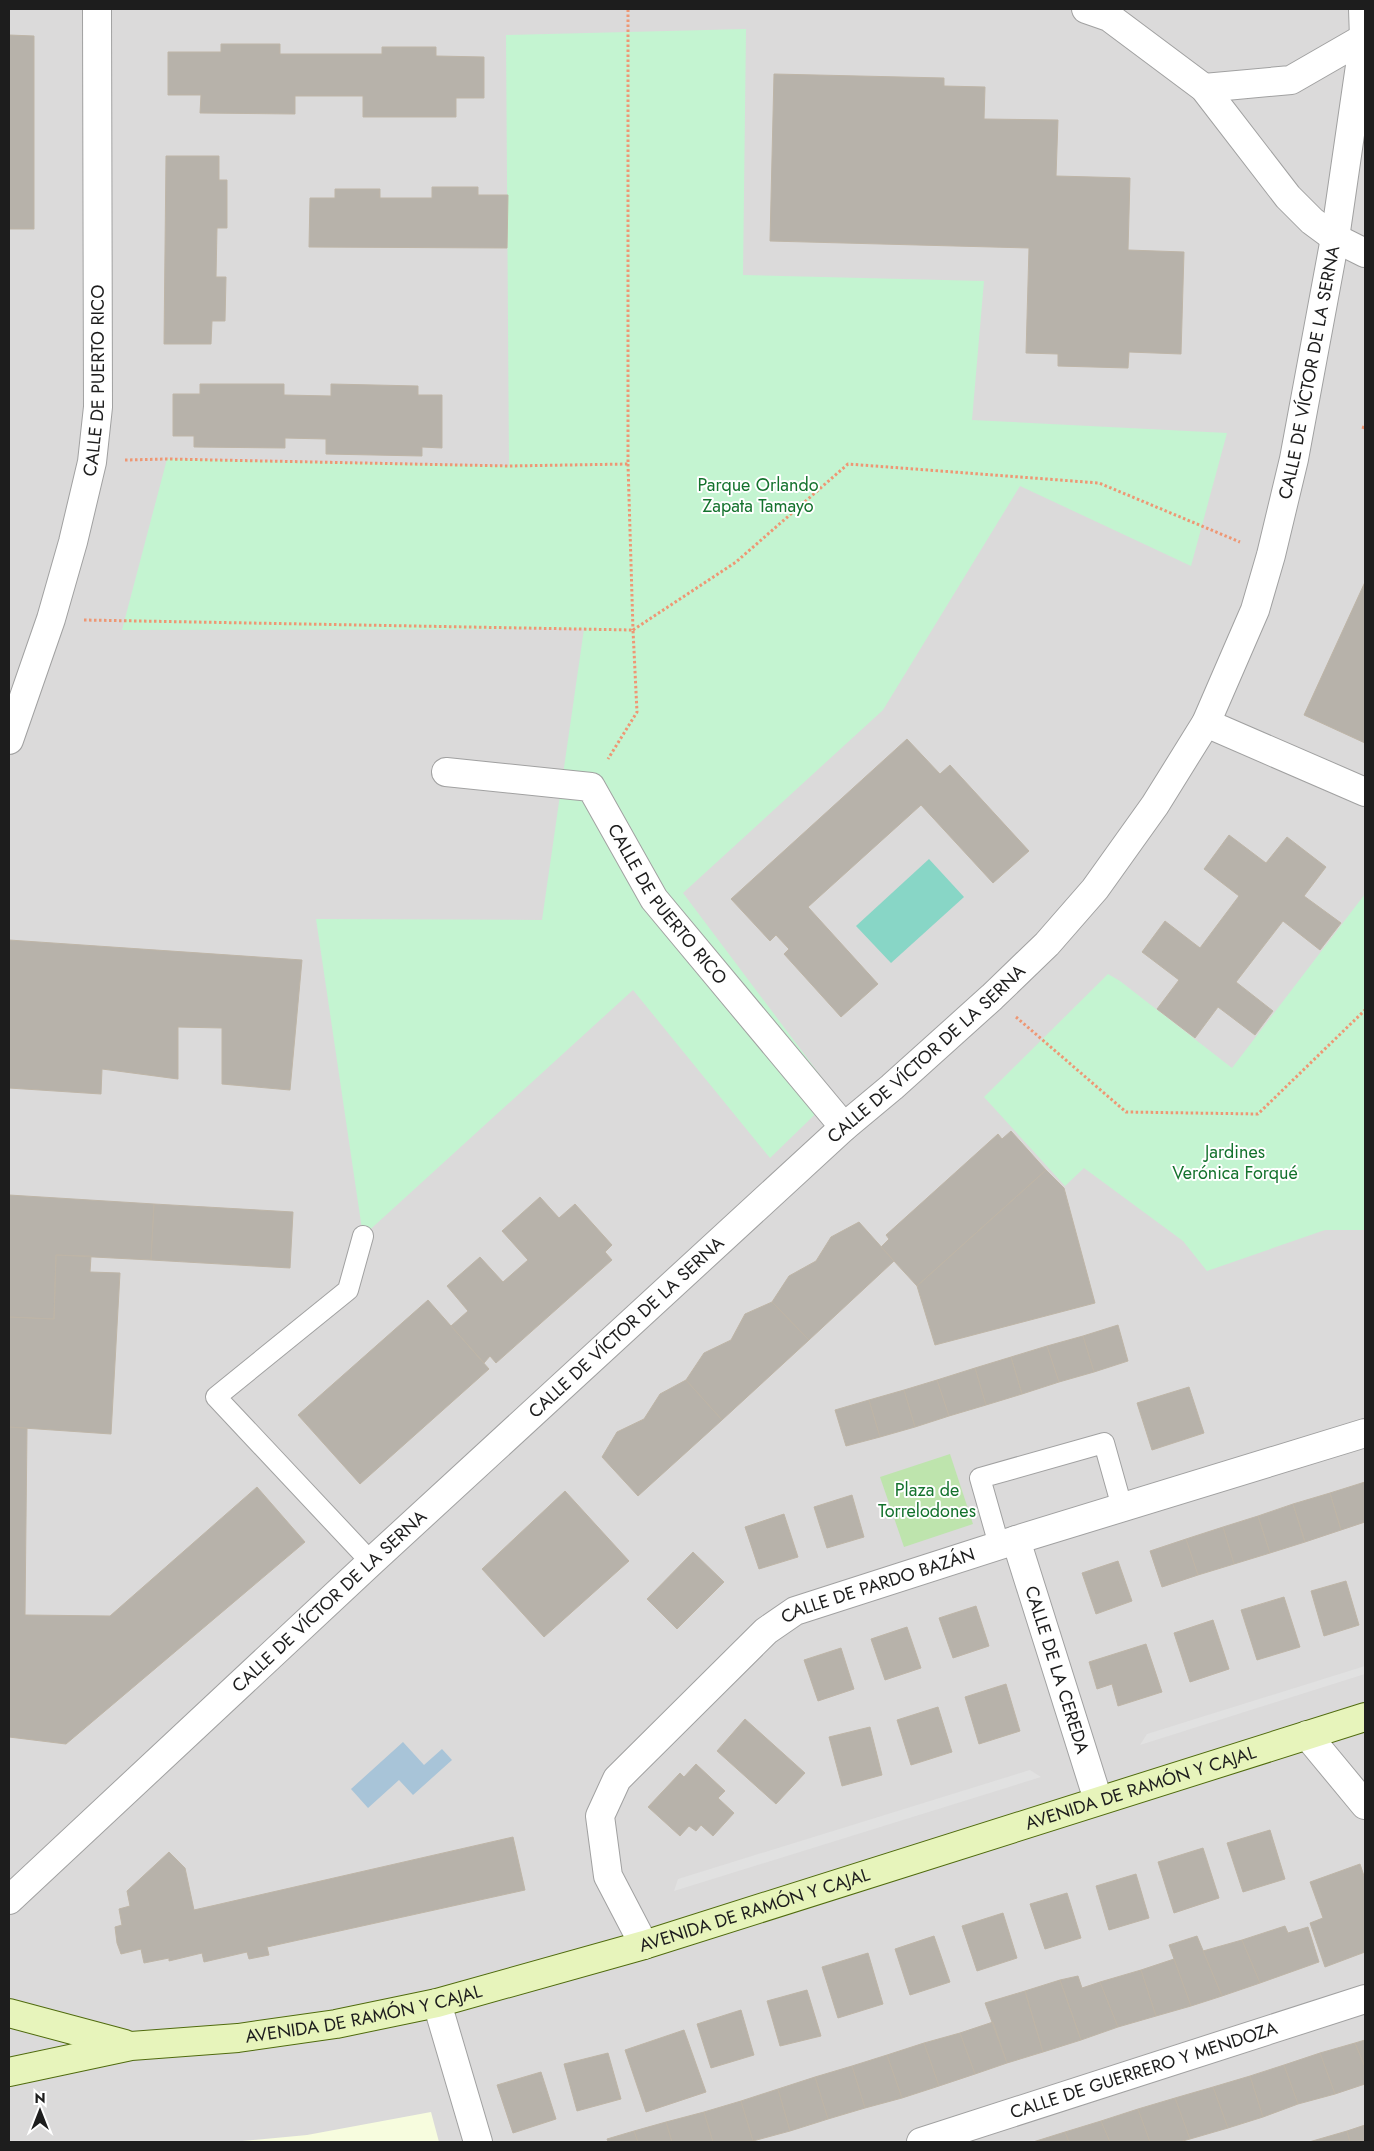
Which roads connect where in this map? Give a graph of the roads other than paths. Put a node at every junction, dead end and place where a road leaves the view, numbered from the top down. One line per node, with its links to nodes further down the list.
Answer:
1 (97, 9): 9 (street, CALLE DE PUERTO RICO)
2 (1086, 9): 5 (street)
3 (1363, 9): 4 (street, CALLE DE VÍCTOR DE LA SERNA)
4 (1364, 38): 5 (street); 6 (street, CALLE DE VÍCTOR DE LA SERNA)
5 (1204, 88): 6 (street)
6 (1335, 238): 7 (street); 8 (street, CALLE DE VÍCTOR DE LA SERNA)
7 (1365, 253)
8 (1206, 723): 11 (street); 12 (street, CALLE DE VÍCTOR DE LA SERNA)
9 (9, 740)
10 (446, 772): 12 (street, CALLE DE PUERTO RICO)
11 (1365, 792)
12 (844, 1127): 17 (street, CALLE DE VÍCTOR DE LA SERNA)
13 (363, 1236): 17 (lane)
14 (1365, 1433): 15 (street, CALLE DE PARDO BAZÁN)
15 (1122, 1508): 16 (street, CALLE DE PARDO BAZÁN); 16 (lane)
16 (1008, 1542): 20 (street, CALLE DE LA CEREDA); 23 (street, CALLE DE PARDO BAZÁN)
17 (370, 1562): 22 (street, CALLE DE VÍCTOR DE LA SERNA)
18 (1365, 1717): 19 (main road, AVENIDA DE RAMÓN Y CAJAL)
19 (1307, 1735): 20 (main road, AVENIDA DE RAMÓN Y CAJAL); 21 (street)
20 (1098, 1800): 23 (main road, AVENIDA DE RAMÓN Y CAJAL)
21 (1365, 1804)
22 (9, 1900)
23 (644, 1945): 25 (main road, AVENIDA DE RAMÓN Y CAJAL)
24 (1365, 1999): 30 (street, CALLE DE GUERRERO Y MENDOZA)
25 (437, 2003): 27 (main road, AVENIDA DE RAMÓN Y CAJAL); 29 (street)
26 (9, 2013): 27 (main road, AVENIDA DE RAMÓN Y CAJAL)
27 (131, 2046): 28 (main road, AVENIDA DE RAMÓN Y CAJAL)
28 (9, 2072)
29 (478, 2142)
30 (921, 2142)

